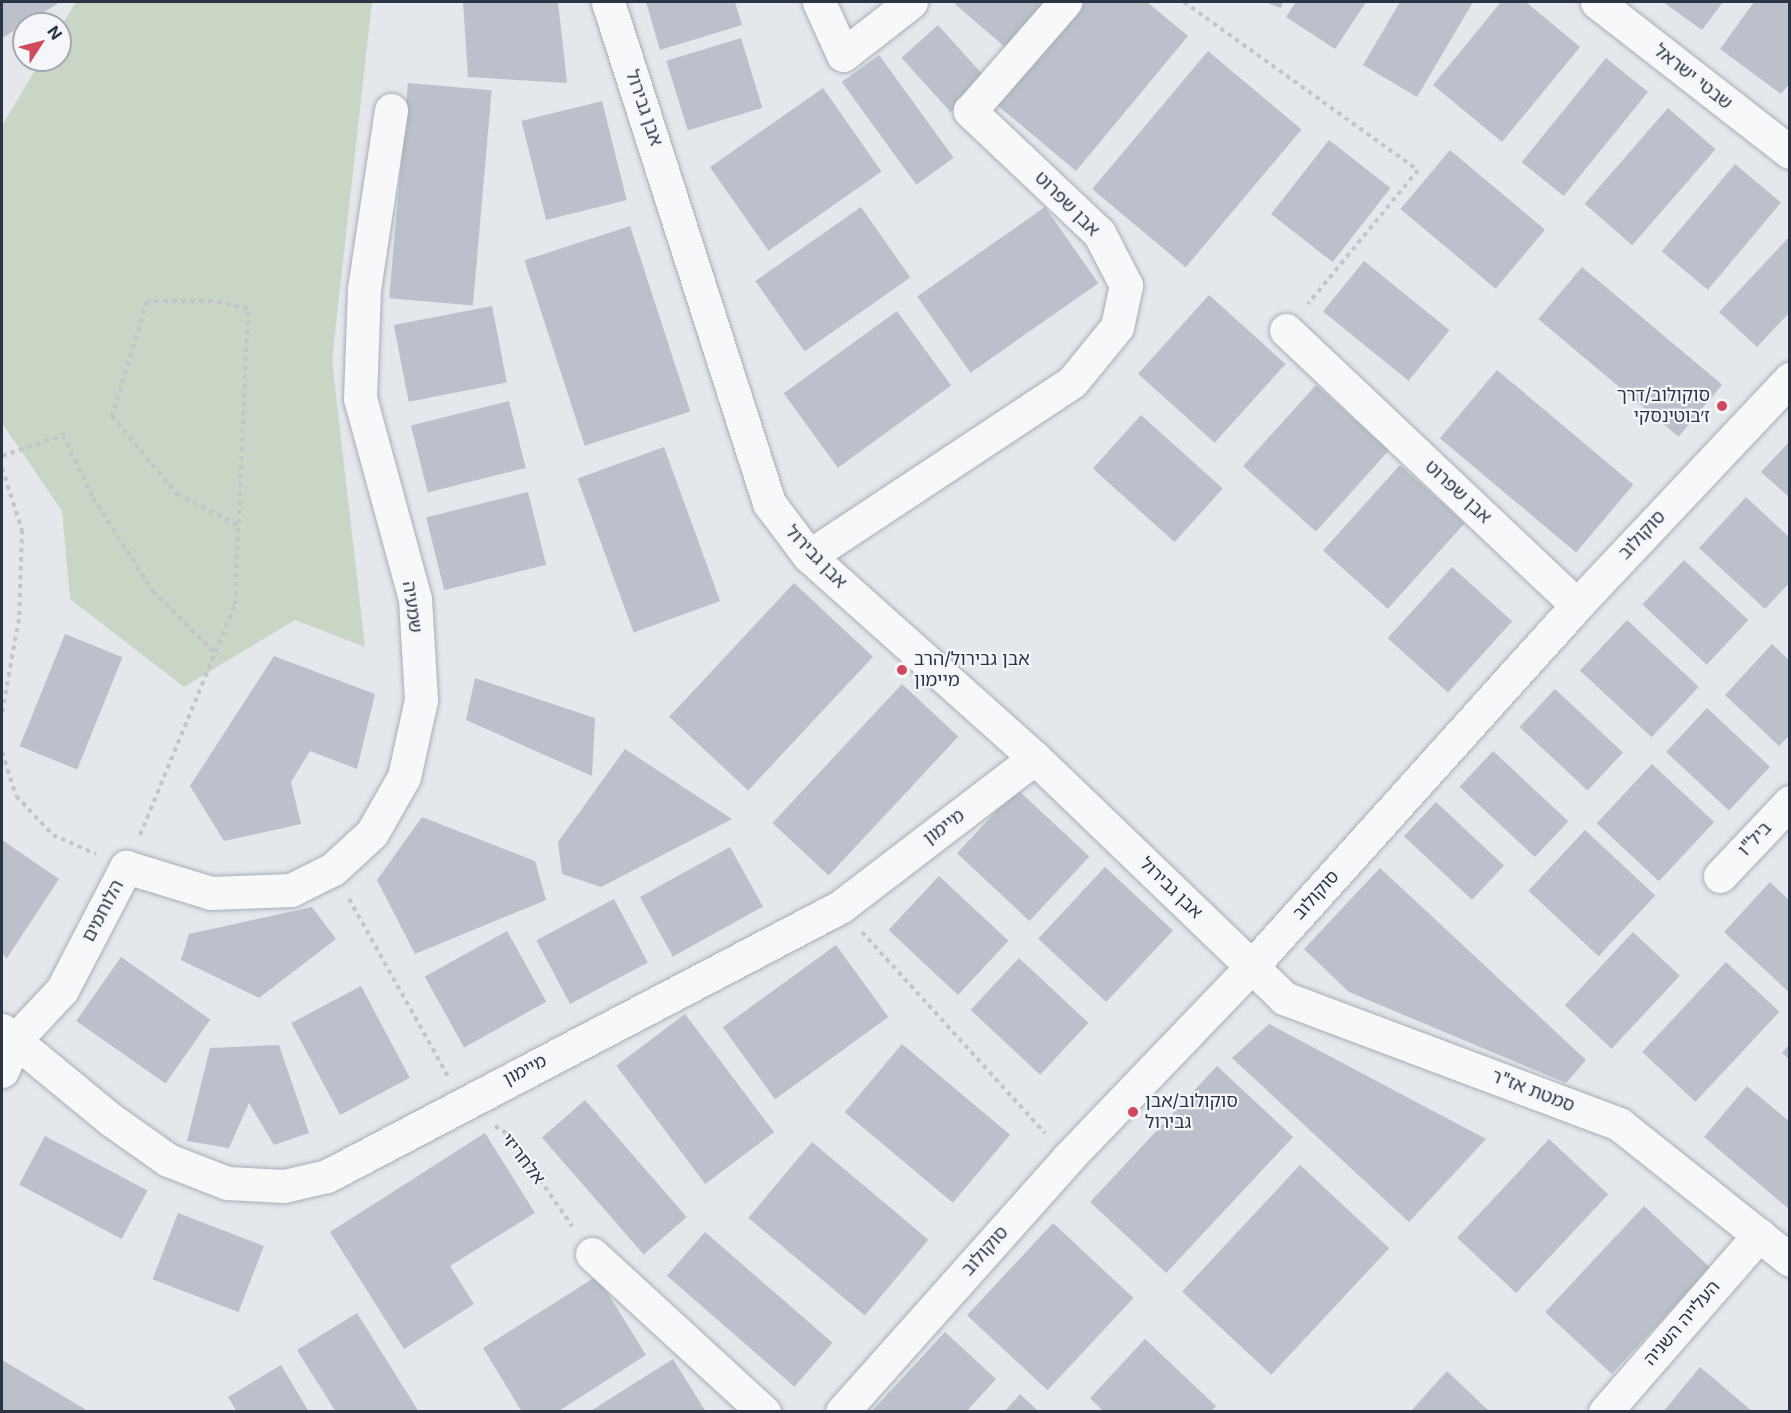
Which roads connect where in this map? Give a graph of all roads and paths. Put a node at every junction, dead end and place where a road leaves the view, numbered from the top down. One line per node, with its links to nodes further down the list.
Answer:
1 (608, 2): 14 (street, אבן גבירול)
2 (819, 2): 3 (street)
3 (911, 2)
4 (1065, 2): 14 (street, אבן שפרוט)
5 (1184, 2): 9 (path)
6 (1597, 2): 8 (street, שבטי ישראל)
7 (391, 110): 22 (street, שמעיה)
8 (1790, 152)
9 (1286, 330): 15 (street, אבן שפרוט)
10 (1790, 379): 15 (street, סוקולוב)
11 (2, 456): 16 (path)
12 (2, 468): 17 (path)
13 (238, 525): 13 (path); 16 (path)
14 (809, 556): 19 (street, אבן גבירול)
15 (1577, 605): 25 (street, סוקולוב)
16 (217, 655): 21 (path)
17 (2, 713)
18 (2, 752): 21 (path, הלוחמים)
19 (1035, 758): 24 (street, מיימון); 25 (street, אבן גבירול)
20 (1784, 818): 23 (street, ביל"ו)
21 (126, 867): 22 (street, שמעיה); 26 (street, הלוחמים)
22 (333, 869): 28 (path, אלחריזי)
23 (1720, 876)
24 (840, 907): 28 (street, מיימון); 29 (path)
25 (1253, 965): 29 (street, סוקולוב); 30 (street, סמטת אז"ר)
26 (8, 1035): 27 (street); 28 (street, מיימון)
27 (2, 1071)
28 (463, 1103): 31 (path, אלחריזי)
29 (1068, 1158): 34 (street, סוקולוב)
30 (1759, 1235): 32 (street, סמטת אז"ר); 35 (street, העלייה השניה)
31 (592, 1254): 33 (street)
32 (1790, 1260)
33 (764, 1412)
34 (842, 1412)
35 (1605, 1412)

